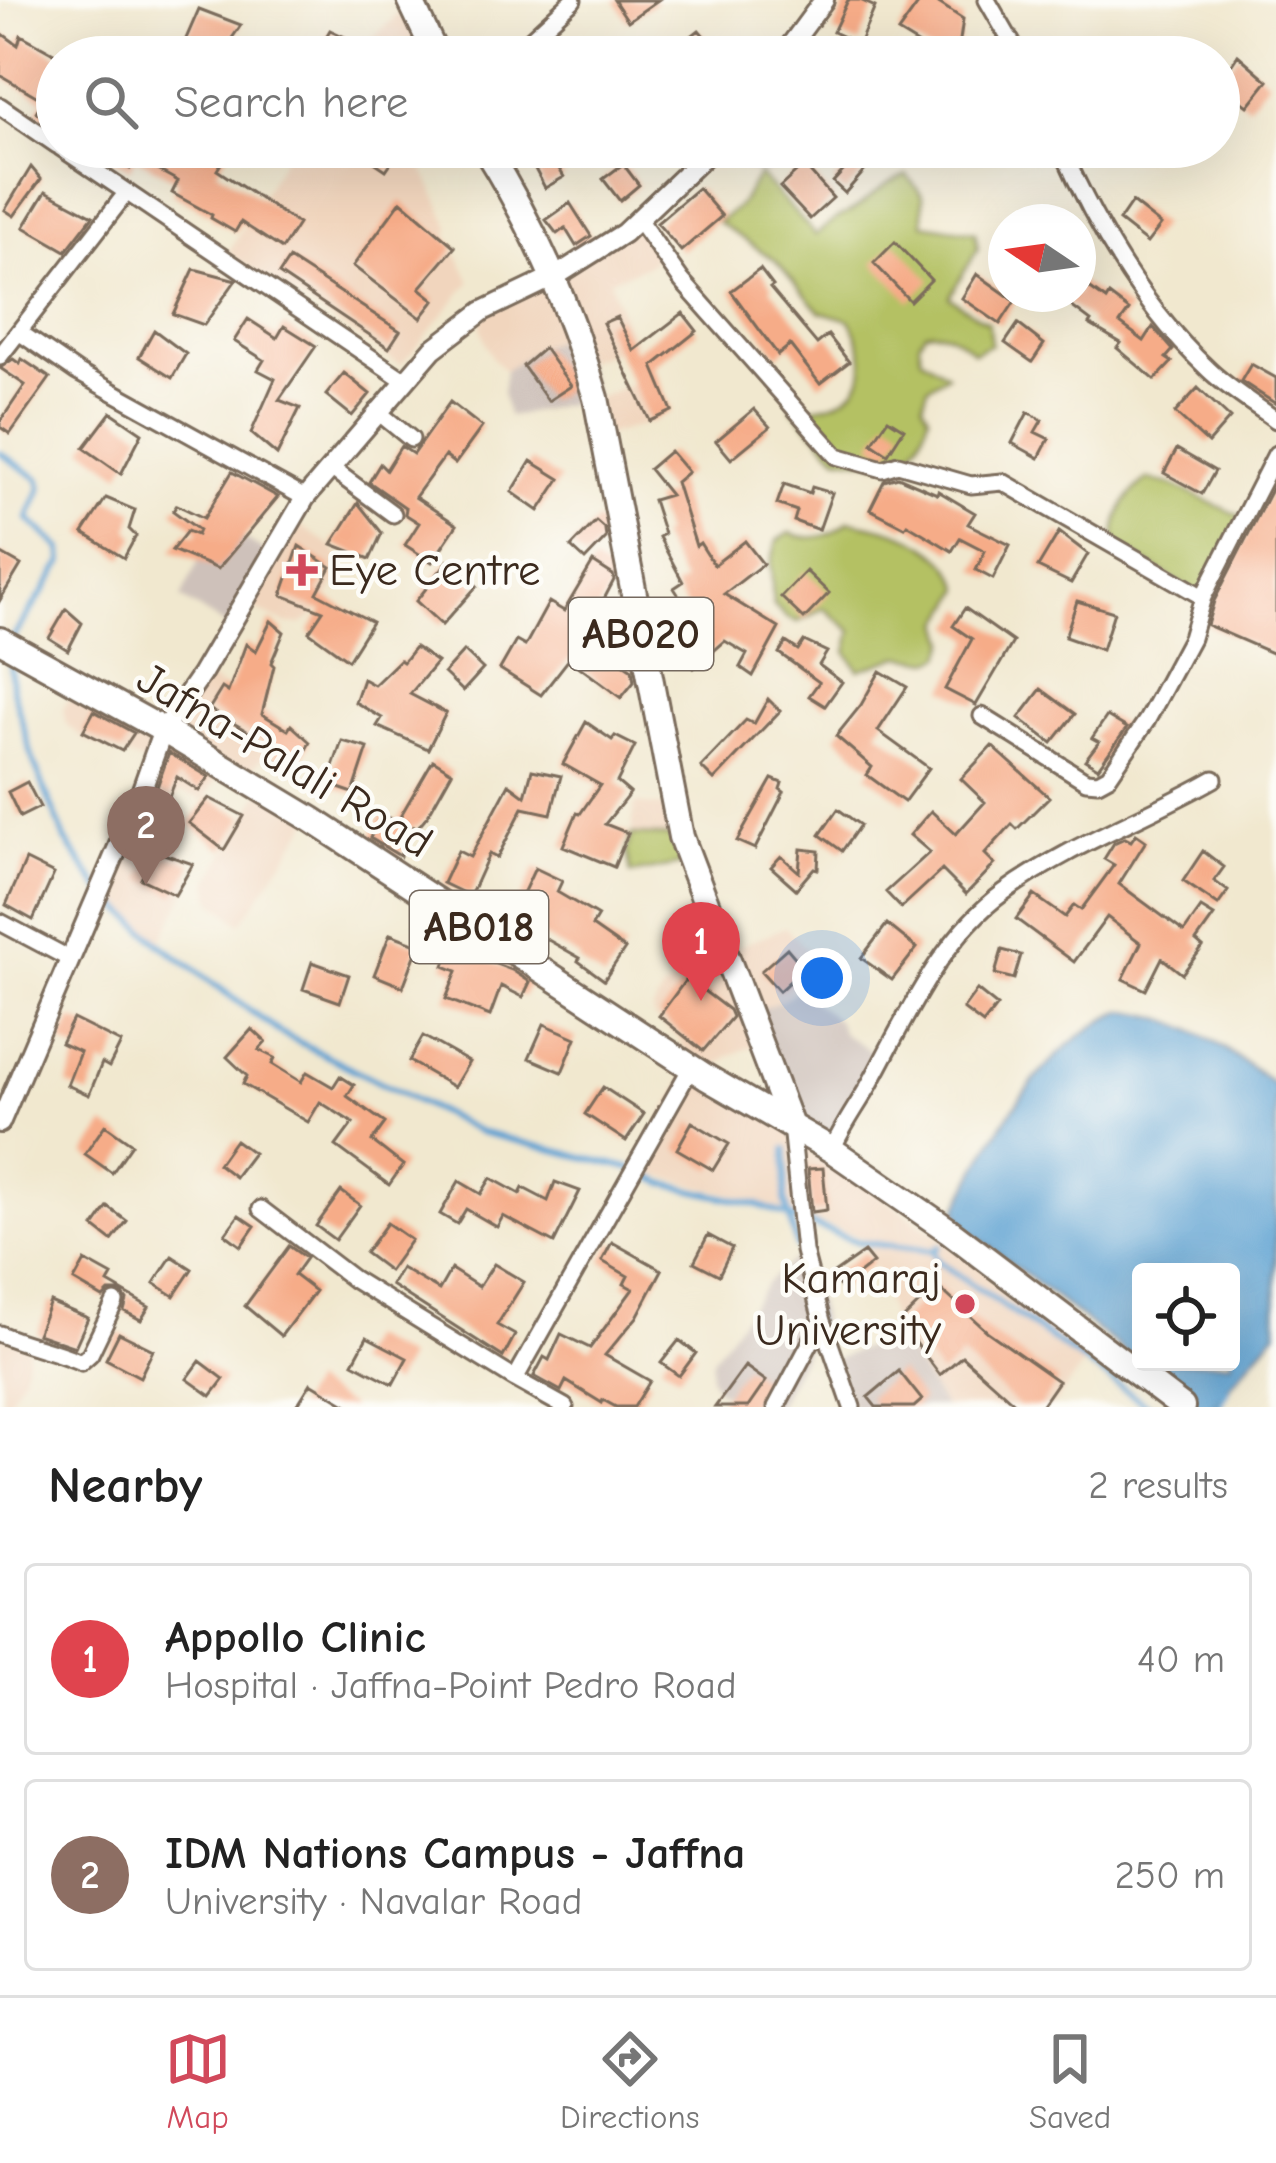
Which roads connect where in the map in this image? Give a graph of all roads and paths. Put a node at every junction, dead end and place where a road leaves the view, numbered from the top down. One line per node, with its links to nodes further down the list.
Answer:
1 (410, 0): 5 (main road)
2 (573, 0): 6 (street)
3 (824, 0): 7 (street)
4 (987, 0): 8 (street)
5 (427, 36)
6 (534, 36)
7 (797, 36)
8 (1008, 36)
9 (0, 106): 10 (street)
10 (36, 131)
11 (91, 168): 15 (street)
12 (496, 168): 17 (main road, AB020)
13 (692, 168): 16 (street)
14 (1072, 168): 22 (street)
15 (127, 192): 18 (street); 20 (street)
16 (638, 219): 17 (street); 28 (street)
17 (556, 276): 20 (street); 37 (main road, AB020)
18 (19, 332): 19 (street); 26 (street)
19 (0, 356)
20 (404, 380): 21 (street)
21 (377, 411): 23 (street); 25 (street)
22 (1276, 420)
23 (411, 439)
24 (1276, 454): 28 (street)
25 (331, 468): 26 (street); 27 (street)
26 (305, 498): 31 (street)
27 (393, 514)
28 (1203, 596): 30 (street)
29 (0, 640): 31 (main road, Jafna-Palali Road / AB018)
30 (982, 716)
31 (163, 730): 34 (street); 35 (main road, Jafna-Palali Road / AB018)
32 (1214, 779): 38 (street)
33 (0, 922): 34 (street)
34 (70, 959): 36 (street)
35 (692, 1066): 37 (main road, Jafna-Palali Road / AB018); 43 (street)
36 (0, 1123)
37 (791, 1126): 38 (main road, Jafna-Palali Road / AB018); 41 (street)
38 (832, 1150): 47 (main road, Jafna-Palali Road / AB018)
39 (260, 1210): 43 (street)
40 (116, 1302): 42 (street)
41 (822, 1321): 45 (street); 46 (street)
42 (0, 1334)
43 (515, 1379): 44 (street)
44 (565, 1407)
45 (776, 1407)
46 (852, 1407)
47 (1182, 1407)

